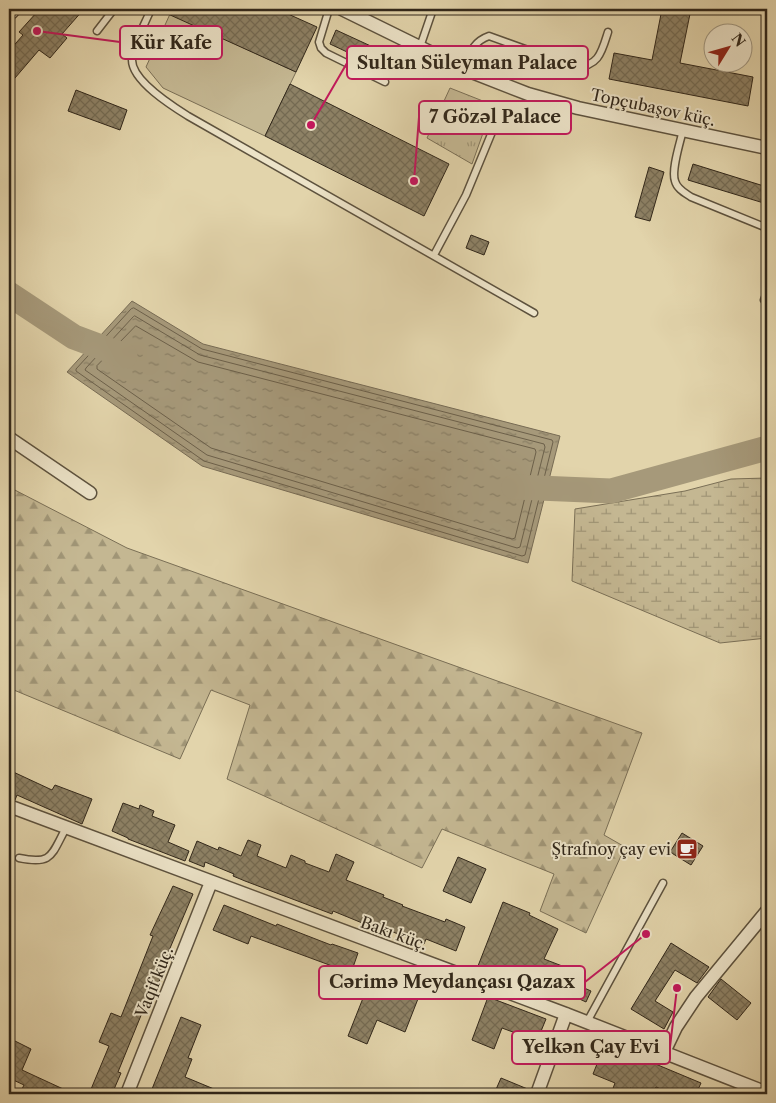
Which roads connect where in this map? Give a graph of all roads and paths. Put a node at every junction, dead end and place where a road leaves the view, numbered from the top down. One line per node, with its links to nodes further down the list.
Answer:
1 (114, 9): 6 (lane)
2 (151, 9): 15 (lane)
3 (329, 9): 10 (lane)
4 (342, 9): 8 (street, Topçubaşov küç.)
5 (433, 9): 8 (lane)
6 (97, 31)
7 (608, 32): 9 (lane)
8 (420, 47): 9 (street, Topçubaşov küç.)
9 (464, 69): 12 (street, Topçubaşov küç.)
10 (385, 82)
11 (499, 115): 15 (lane)
12 (683, 130): 13 (street, Topçubaşov küç.); 14 (lane)
13 (767, 148)
14 (767, 228)
15 (434, 256): 18 (lane)
16 (767, 292): 17 (lane)
17 (764, 300)
18 (534, 312)
19 (9, 438): 20 (street)
20 (90, 493)
21 (9, 806): 22 (street, Bakı küç.)
22 (66, 828): 23 (lane); 24 (street, Bakı küç.)
23 (19, 858)
24 (211, 882): 27 (street, Bakı küç.); 31 (street, Vaqif küç.)
25 (663, 883): 28 (lane)
26 (767, 910): 29 (street)
27 (566, 1014): 28 (street, Bakı küç.); 32 (street)
28 (587, 1022): 29 (street, Bakı küç.)
29 (664, 1052): 30 (street, Bakı küç.)
30 (767, 1092)
31 (127, 1094)
32 (537, 1094)

